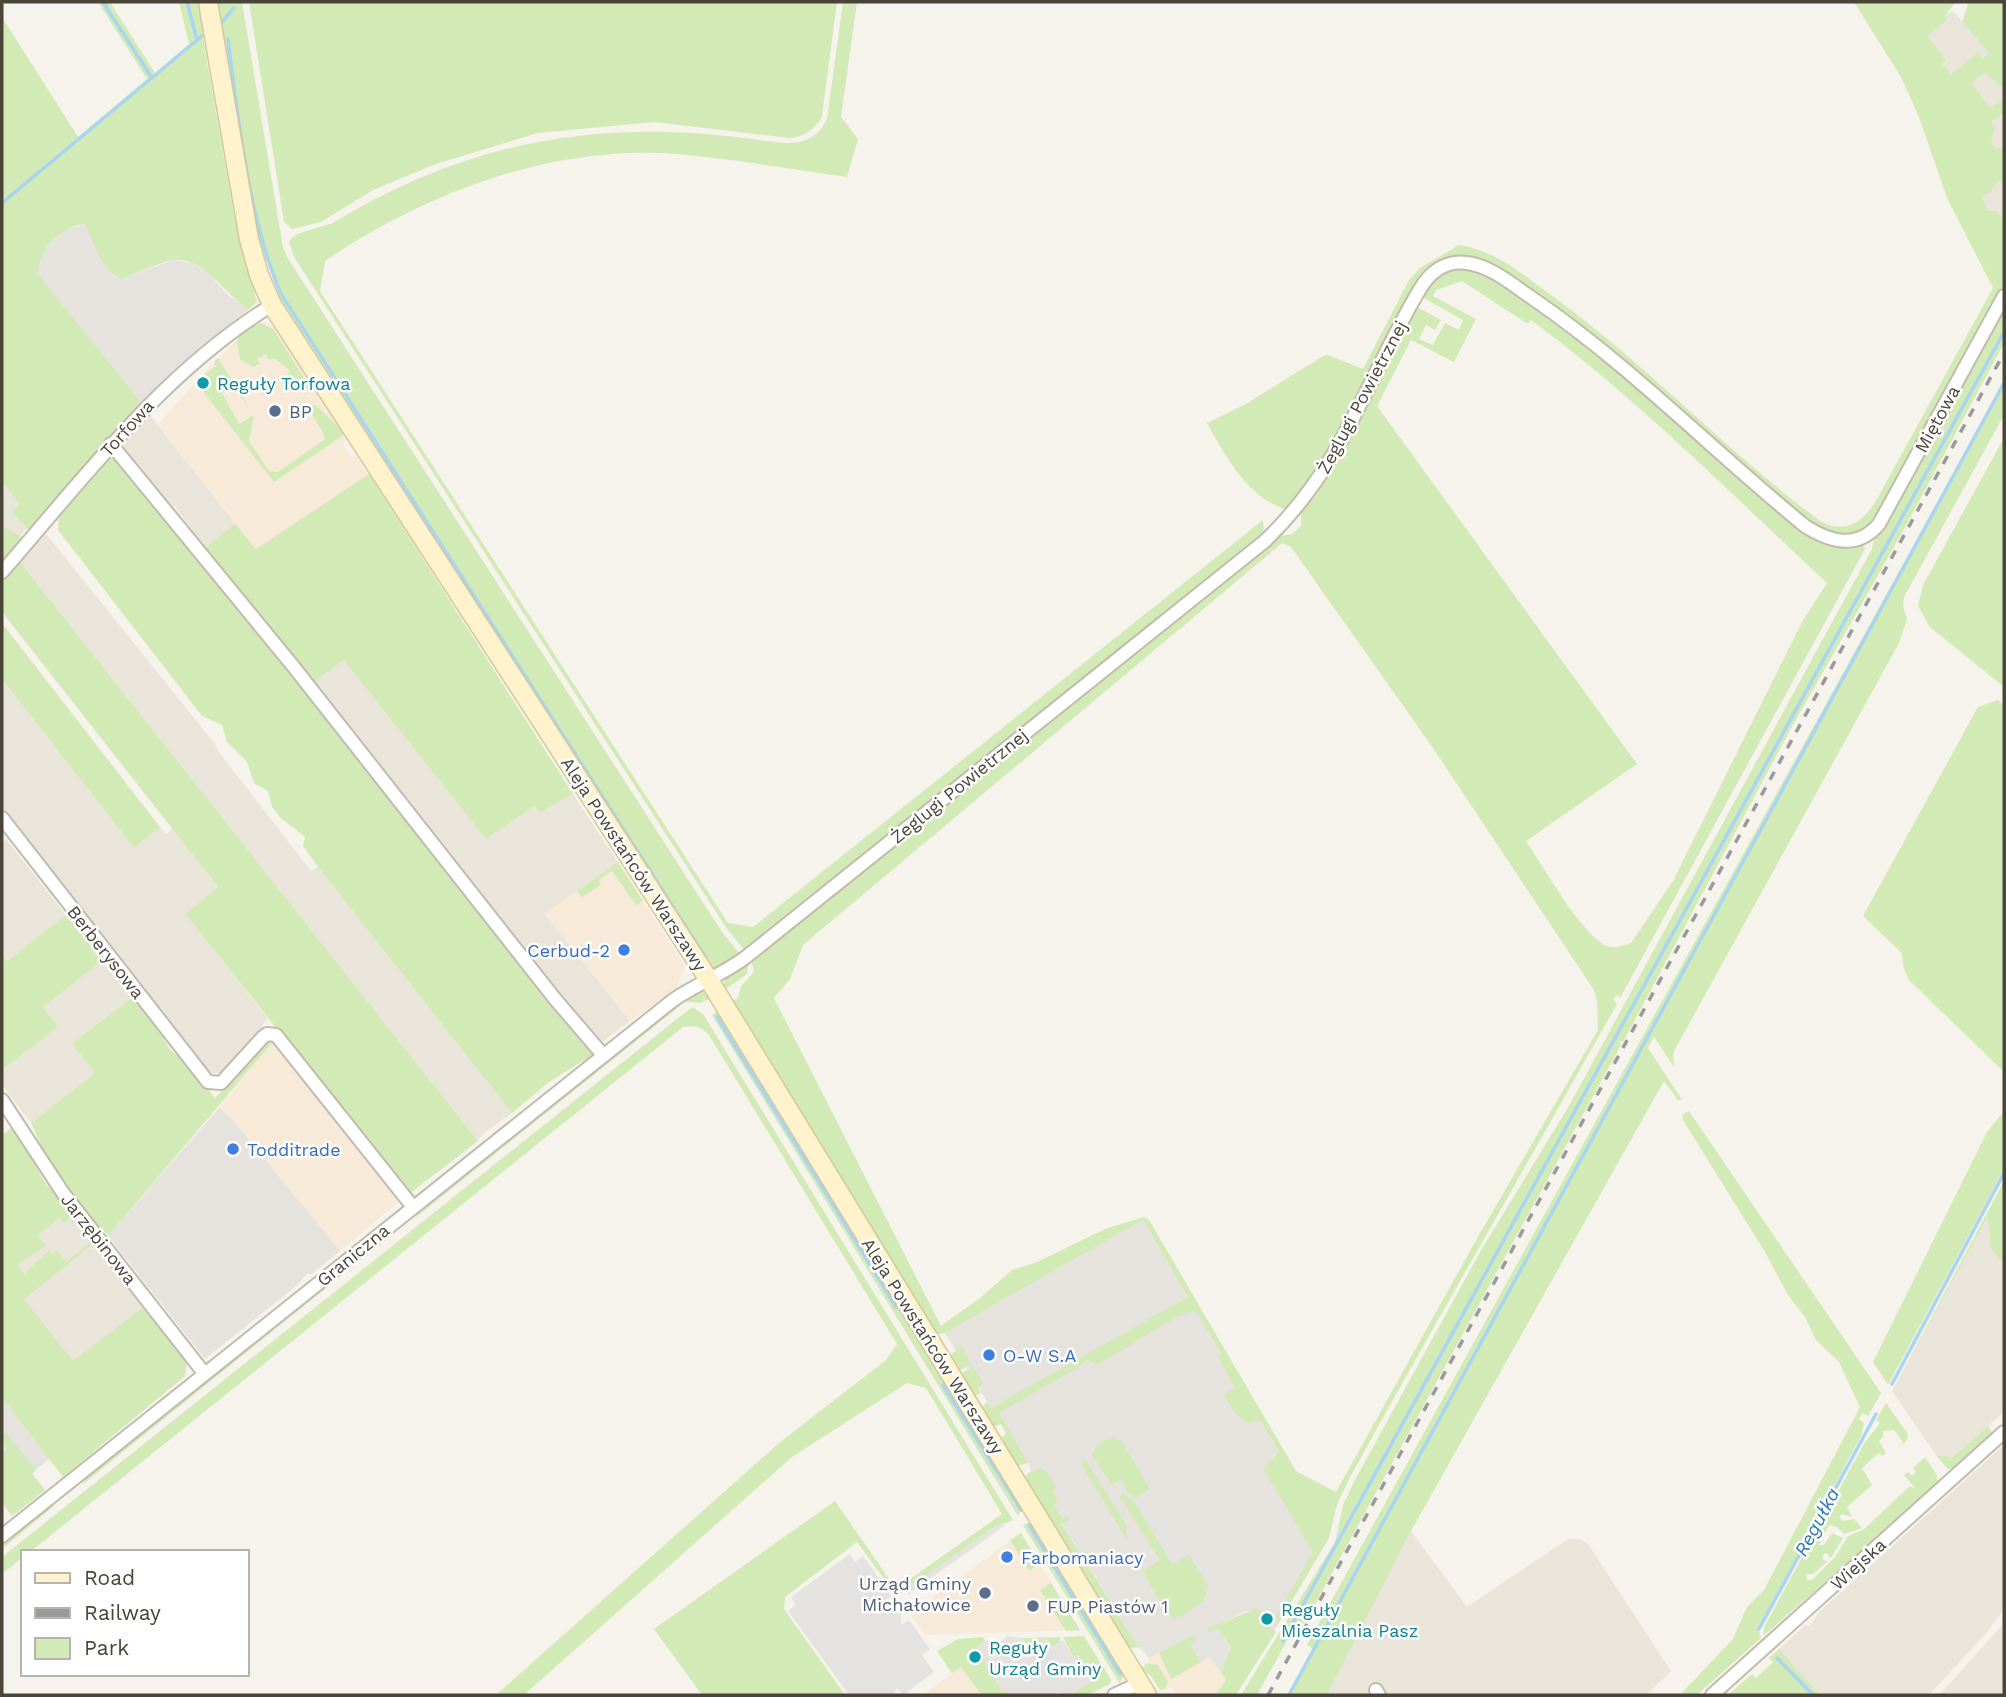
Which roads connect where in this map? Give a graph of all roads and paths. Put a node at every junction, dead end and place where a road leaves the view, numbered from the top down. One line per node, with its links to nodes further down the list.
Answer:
1 (208, 2): 3 (street, Aleja Powstańców Warszawy)
2 (2004, 296): 5 (street, Miętowa)
3 (272, 305): 4 (street, Torfowa); 8 (street, Aleja Powstańców Warszawy)
4 (111, 444): 6 (street, Torfowa); 9 (street)
5 (1864, 537): 8 (street, Żeglugi Powietrznej)
6 (2, 572)
7 (2, 818): 11 (street, Berberysowa)
8 (709, 980): 9 (street, Graniczna); 15 (street, Aleja Powstańców Warszawy)
9 (603, 1055): 11 (street, Graniczna)
10 (2, 1100): 12 (street, Jarzębinowa)
11 (413, 1207): 12 (street, Graniczna)
12 (204, 1373): 14 (street, Graniczna)
13 (2004, 1432): 17 (street, Wiejska)
14 (2, 1536)
15 (1144, 1689): 16 (street)
16 (1114, 1695)
17 (1712, 1695)

